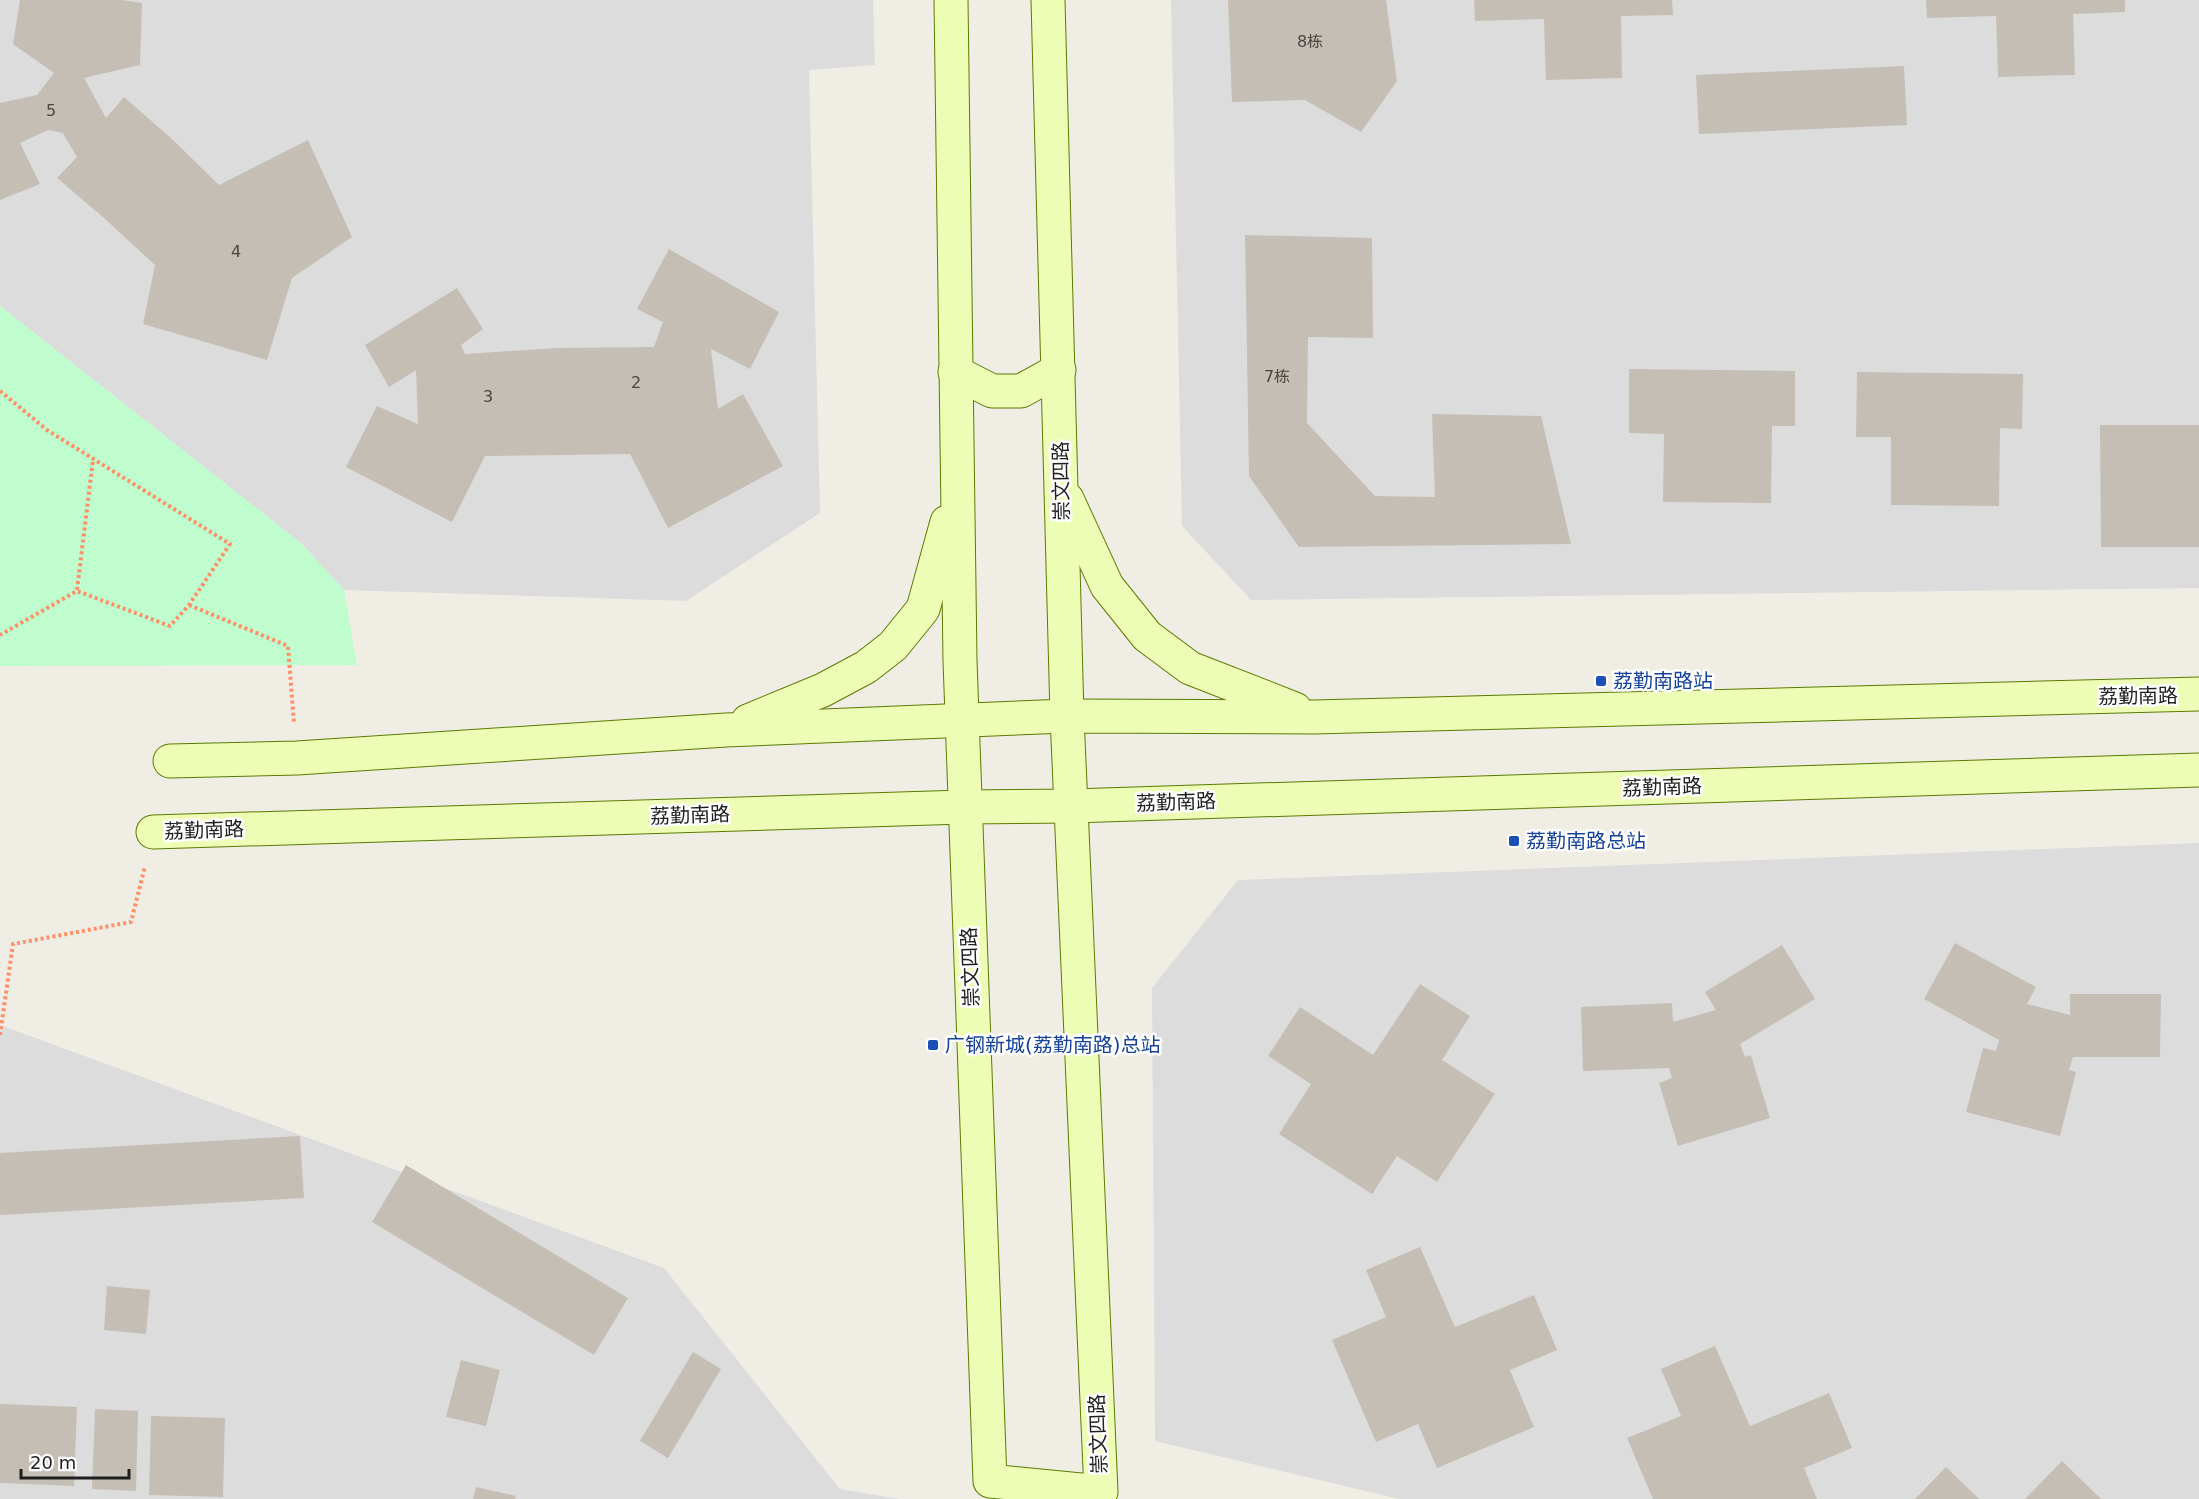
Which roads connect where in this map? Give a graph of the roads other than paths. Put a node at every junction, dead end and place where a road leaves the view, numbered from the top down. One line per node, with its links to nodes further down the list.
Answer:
1 (951, 0): 4 (main road, 崇文四路)
2 (1048, 0): 3 (main road, 崇文四路)
3 (1059, 370): 4 (main road); 6 (main road, 崇文四路)
4 (955, 372): 5 (main road, 崇文四路)
5 (957, 485): 10 (main road, 崇文四路); 11 (main road)
6 (1062, 486): 8 (main road, 崇文四路); 9 (main road)
7 (2199, 694): 9 (main road, 荔勤南路)
8 (1067, 716): 9 (main road, 荔勤南路); 10 (main road, 荔勤南路); 14 (main road, 崇文四路)
9 (1314, 717)
10 (961, 720): 11 (main road, 荔勤南路); 15 (main road, 崇文四路)
11 (726, 730): 12 (main road, 荔勤南路)
12 (170, 760)
13 (2199, 770): 14 (main road, 荔勤南路)
14 (1072, 806): 15 (main road, 荔勤南路); 15 (main road, 崇文四路)
15 (964, 807): 16 (main road, 荔勤南路)
16 (153, 832)

